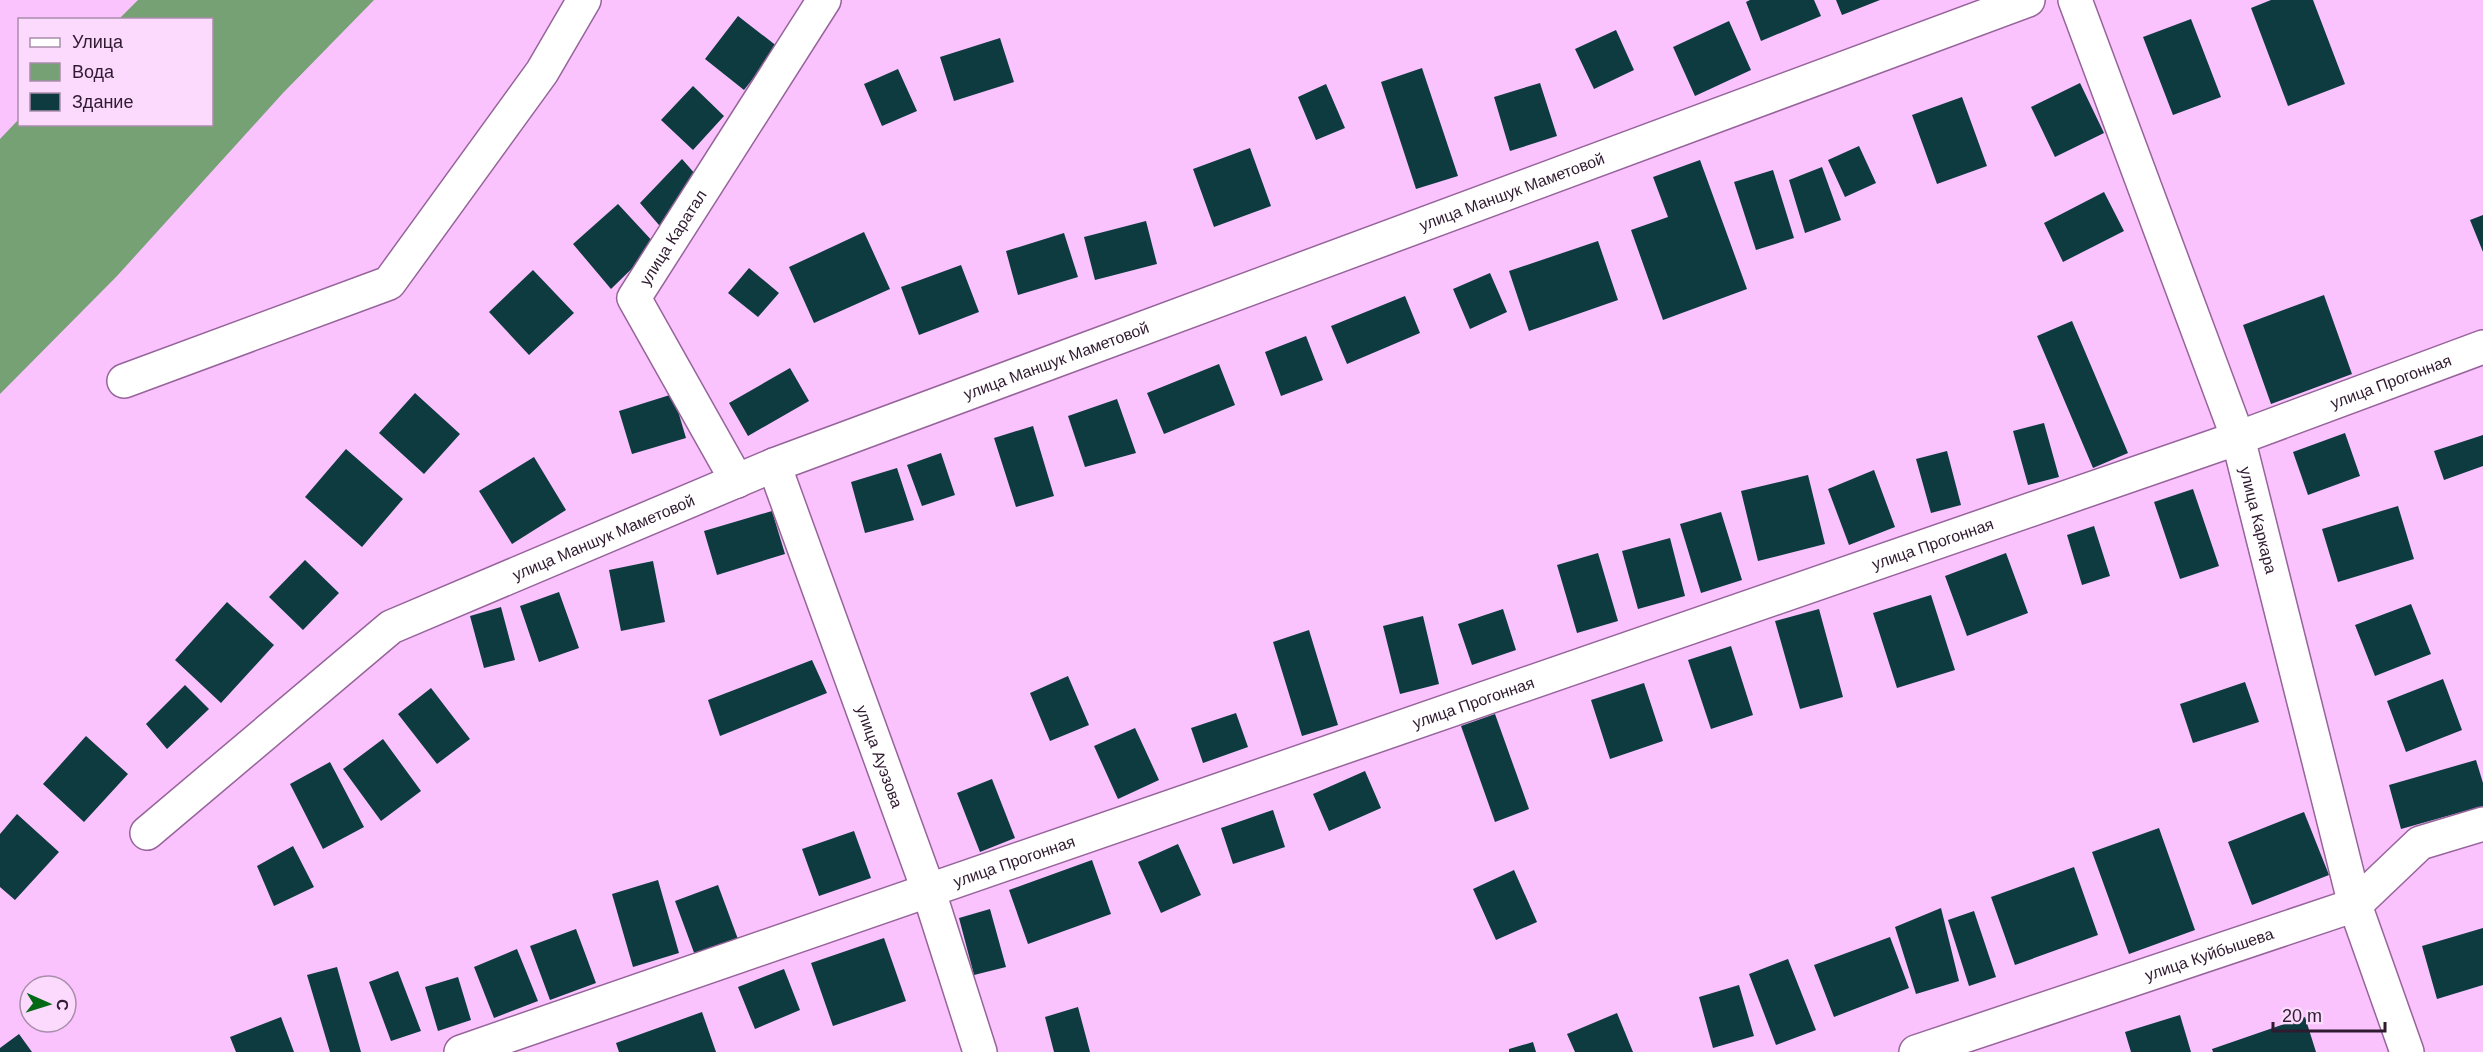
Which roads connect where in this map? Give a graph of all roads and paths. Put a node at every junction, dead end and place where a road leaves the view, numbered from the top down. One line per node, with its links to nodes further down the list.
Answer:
1 (584, 0): 6 (street)
2 (824, 0): 9 (street, улица Каратал)
3 (2028, 0): 8 (street, улица Маншук Маметовой)
4 (2075, 0): 7 (street, улица Каркара)
5 (2483, 347): 7 (street, улица Прогонная)
6 (124, 381)
7 (2238, 438): 12 (street, улица Прогонная); 13 (street, улица Каркара)
8 (774, 465): 9 (street, улица Маншук Маметовой); 12 (street, улица Ауэзова)
9 (737, 481): 11 (street, улица Маншук Маметовой)
10 (2483, 824): 13 (street, улица Куйбышева)
11 (147, 833)
12 (928, 889): 14 (street, улица Прогонная); 15 (street, улица Ауэзова)
13 (2355, 905): 16 (street, улица Куйбышева); 17 (street, улица Каркара)
14 (461, 1052)
15 (980, 1052)
16 (1916, 1052)
17 (2407, 1052)

